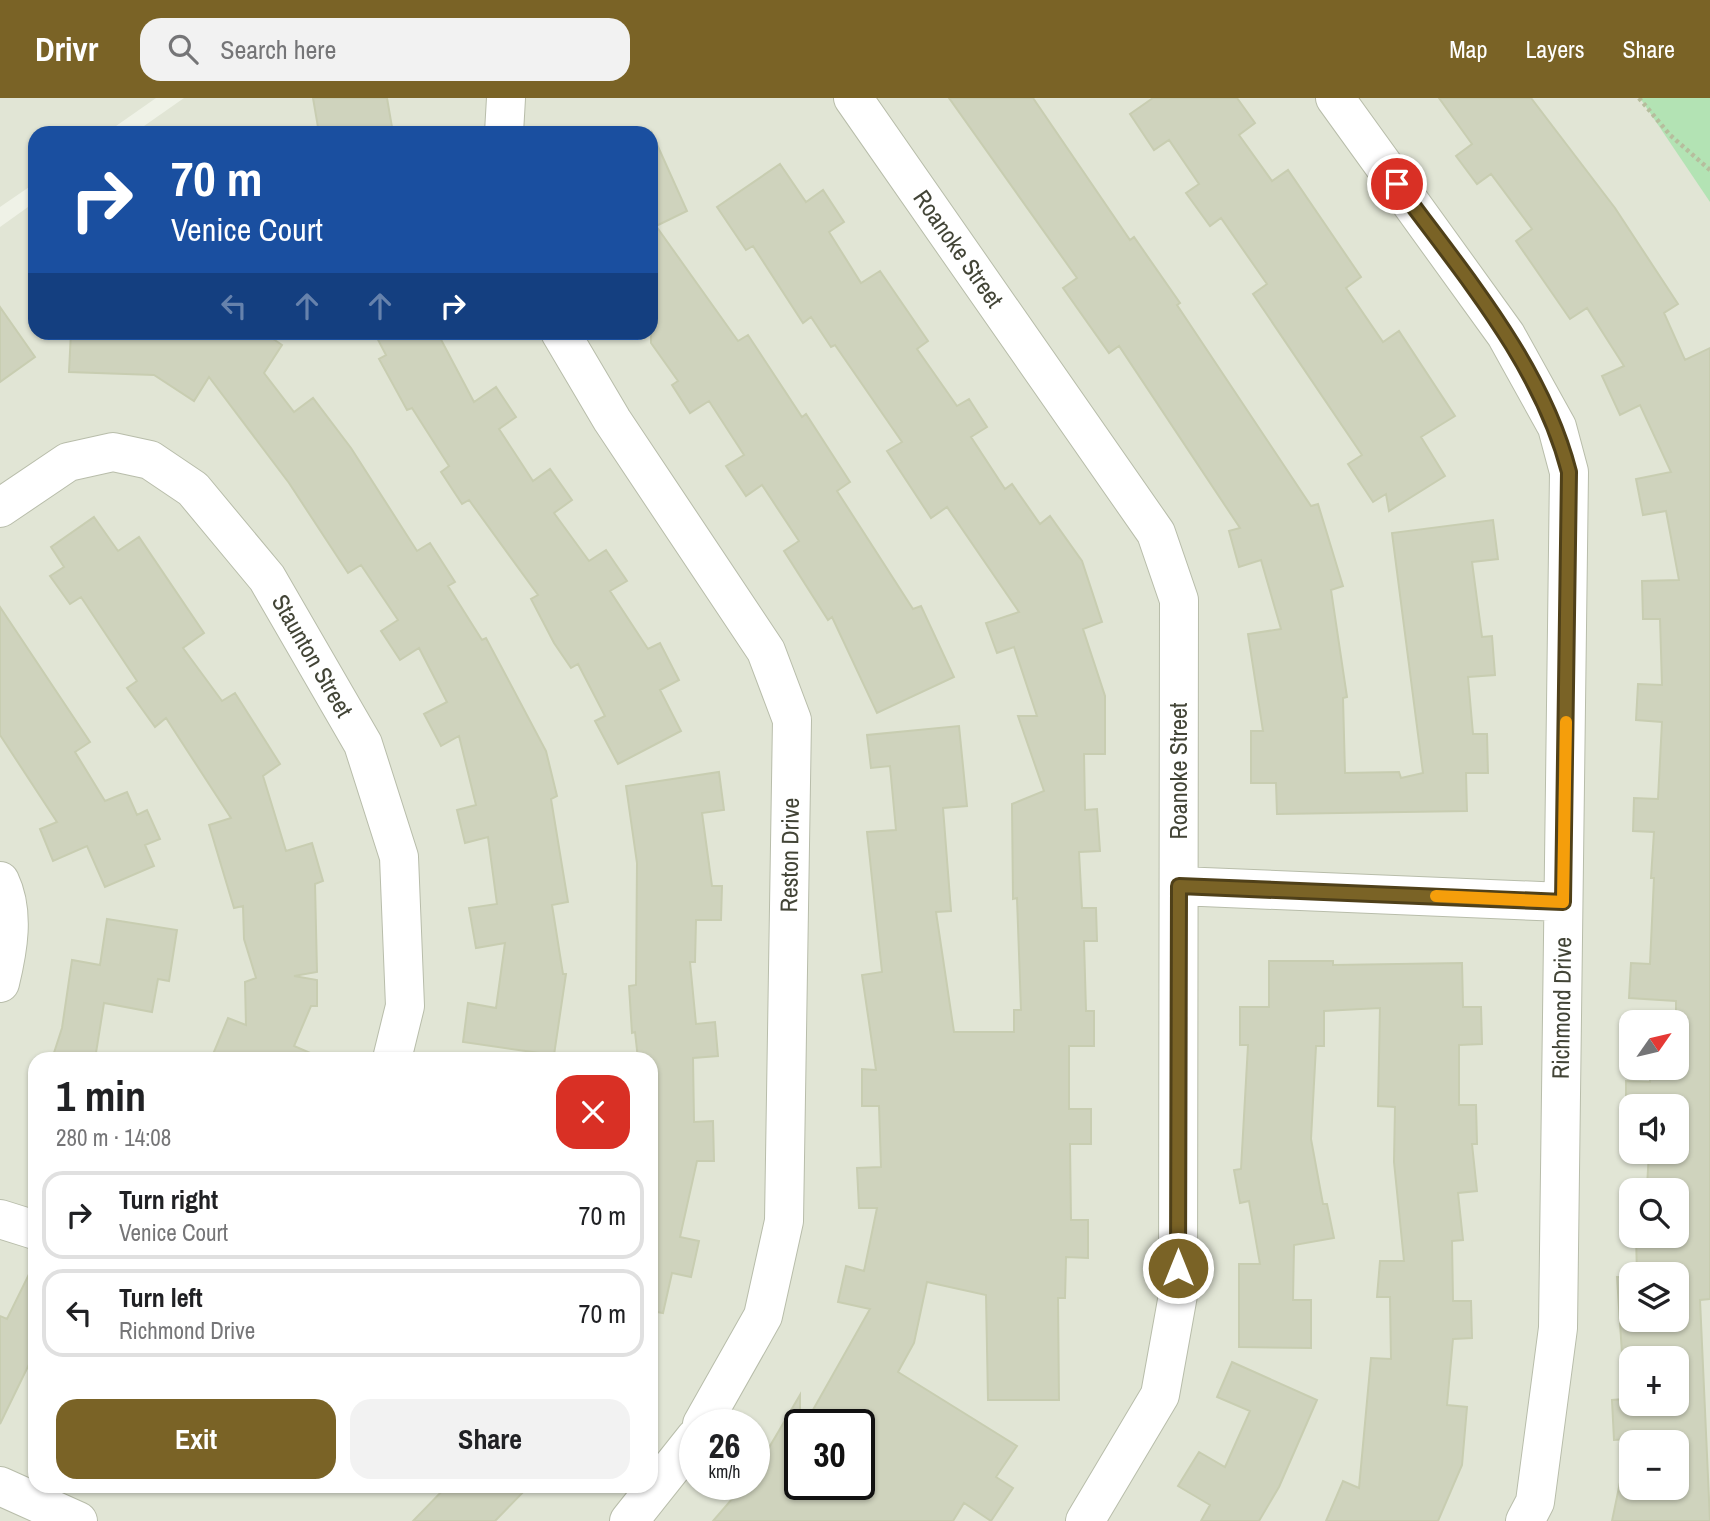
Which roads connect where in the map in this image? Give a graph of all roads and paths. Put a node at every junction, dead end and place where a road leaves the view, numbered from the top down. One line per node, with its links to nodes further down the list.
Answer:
1 (506, 98): 5 (street)
2 (853, 98): 10 (street, Roanoke Street)
3 (1335, 98): 11 (street, Richmond Drive)
4 (1639, 98): 6 (path)
5 (505, 126)
6 (1710, 170)
7 (564, 340): 16 (street, Reston Drive)
8 (0, 508): 13 (street, Staunton Street)
9 (0, 881): 12 (street)
10 (1179, 886): 11 (street); 23 (street, Roanoke Street)
11 (1563, 902): 24 (street, Richmond Drive)
12 (0, 983)
13 (394, 1052)
14 (0, 1219): 15 (street)
15 (28, 1228)
16 (711, 1409)
17 (679, 1458): 18 (street)
18 (658, 1485)
19 (0, 1486): 21 (street)
20 (651, 1493): 22 (street)
21 (78, 1521)
22 (629, 1521)
23 (1086, 1521)
24 (1525, 1521)

